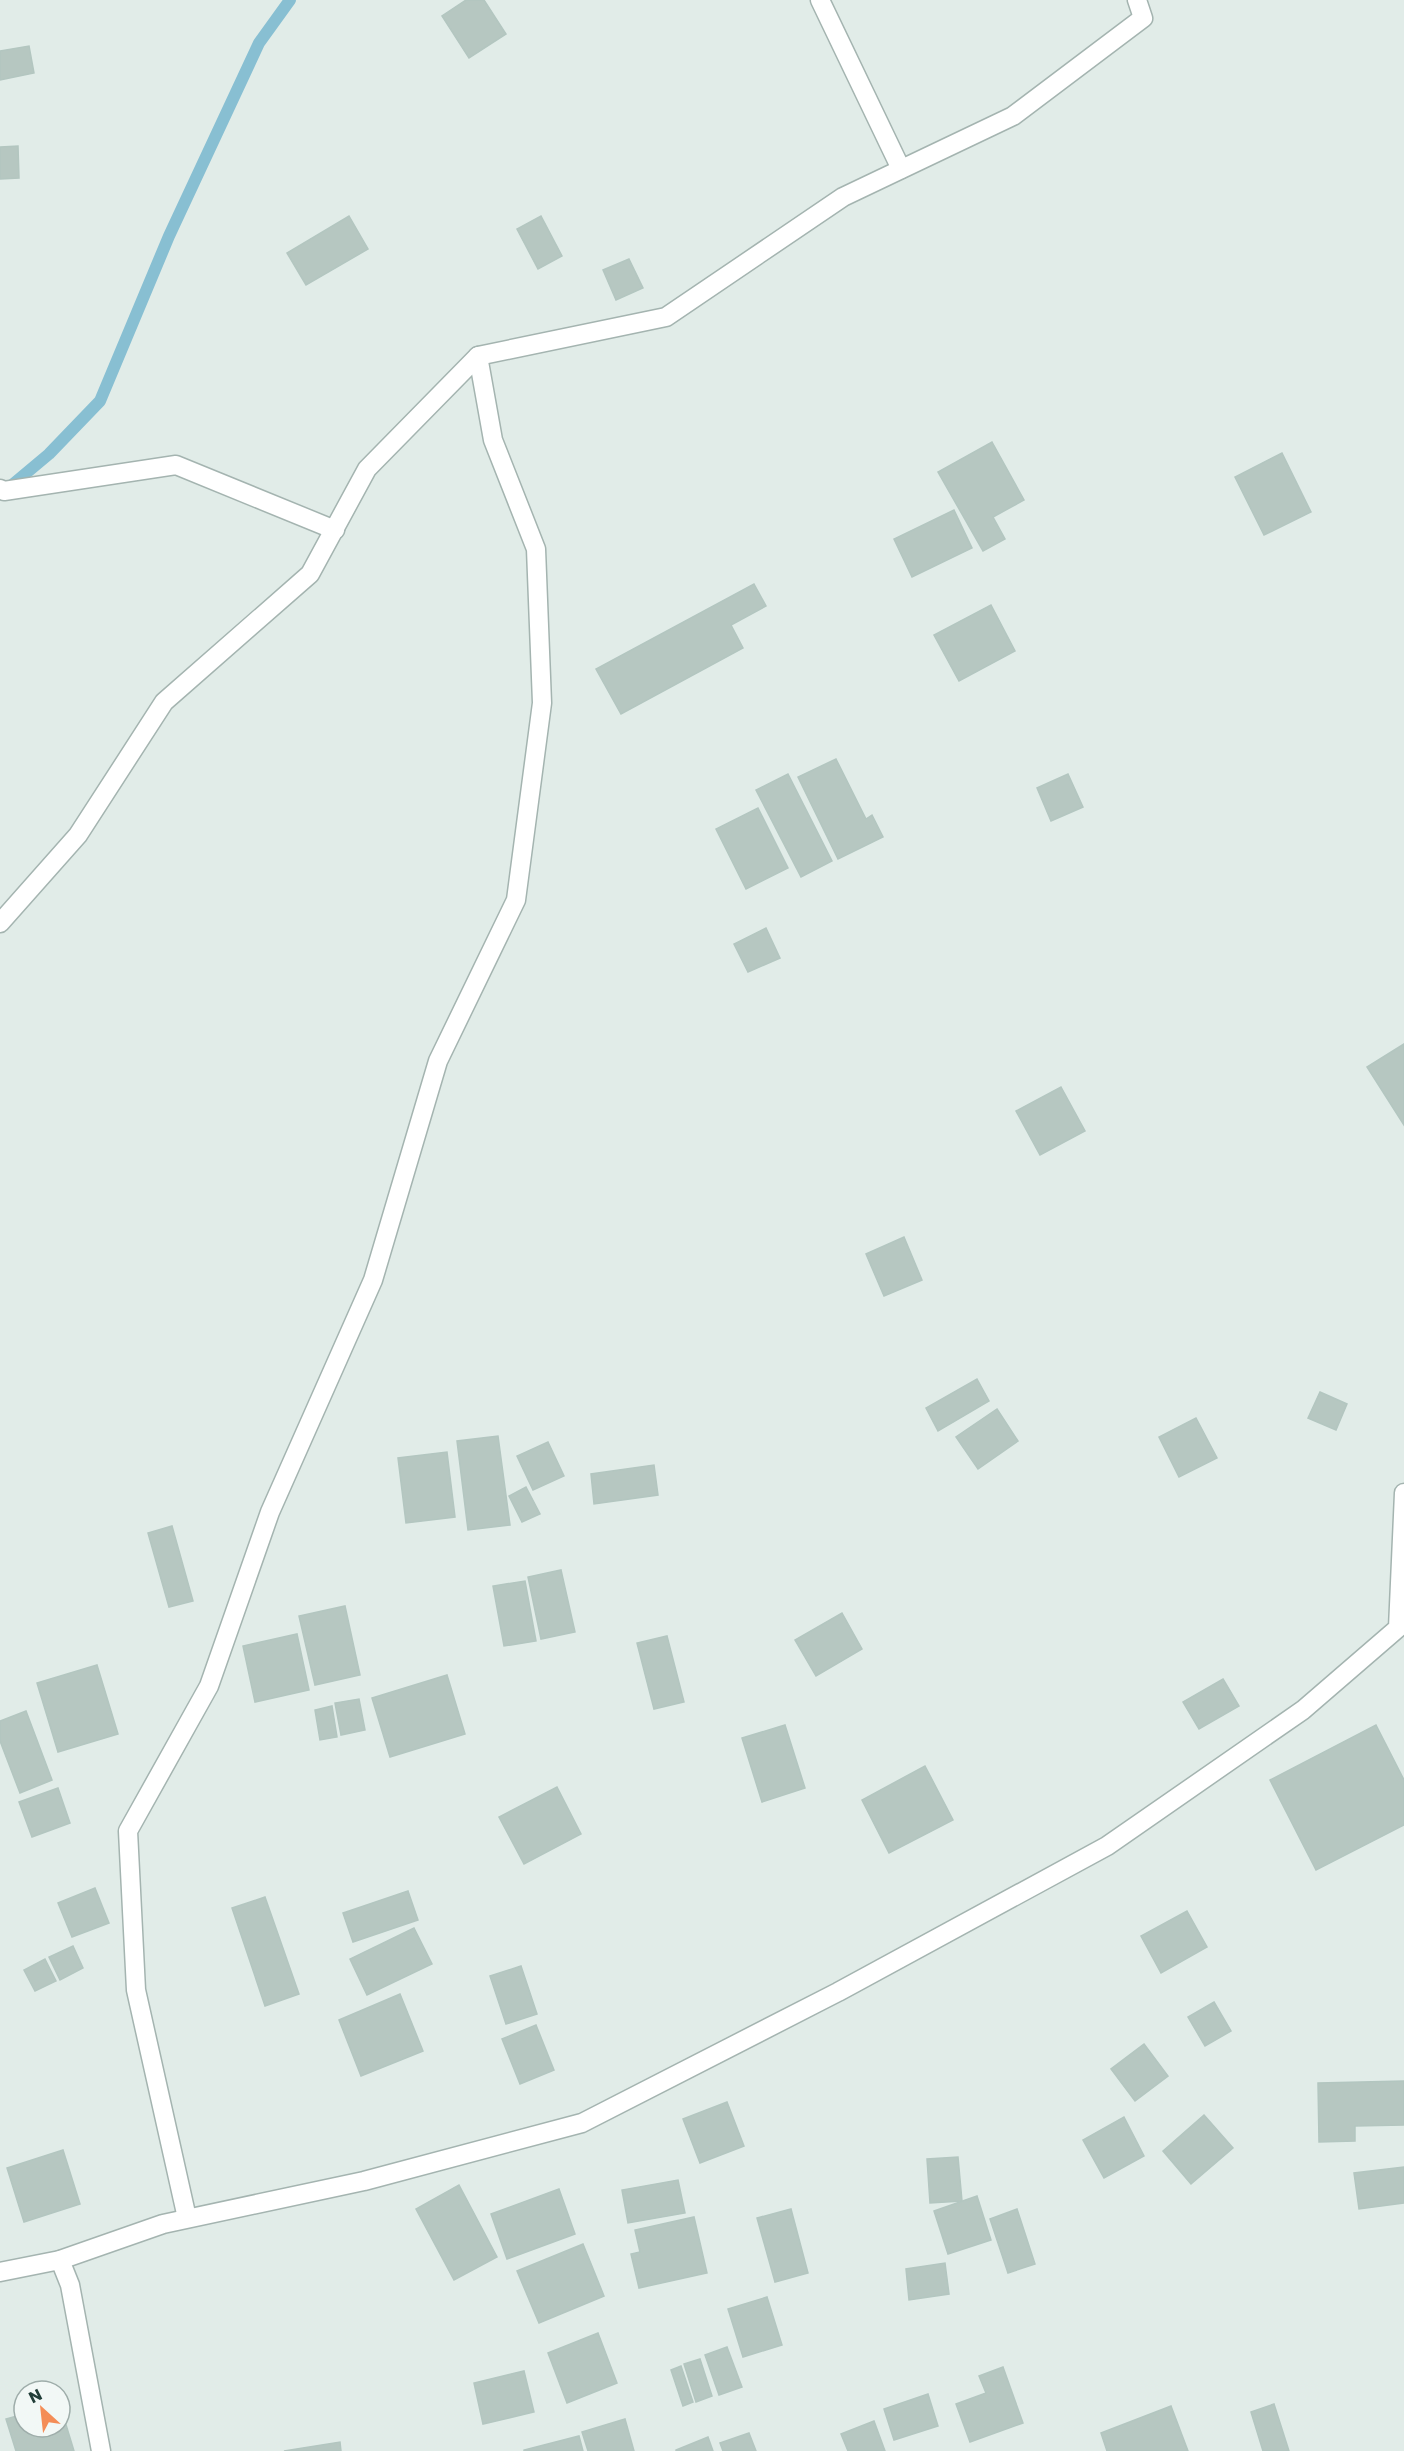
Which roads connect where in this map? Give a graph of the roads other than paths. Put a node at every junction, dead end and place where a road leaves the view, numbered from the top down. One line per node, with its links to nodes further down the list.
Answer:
1 (820, 0): 3 (street)
2 (1137, 0): 3 (street)
3 (901, 169): 4 (street)
4 (478, 356): 6 (street); 9 (street)
5 (0, 489): 6 (street)
6 (334, 530): 7 (street)
7 (0, 923)
8 (1404, 1493): 9 (street)
9 (187, 2218): 10 (street)
10 (60, 2260): 11 (street); 12 (street)
11 (0, 2272)
12 (101, 2451)

